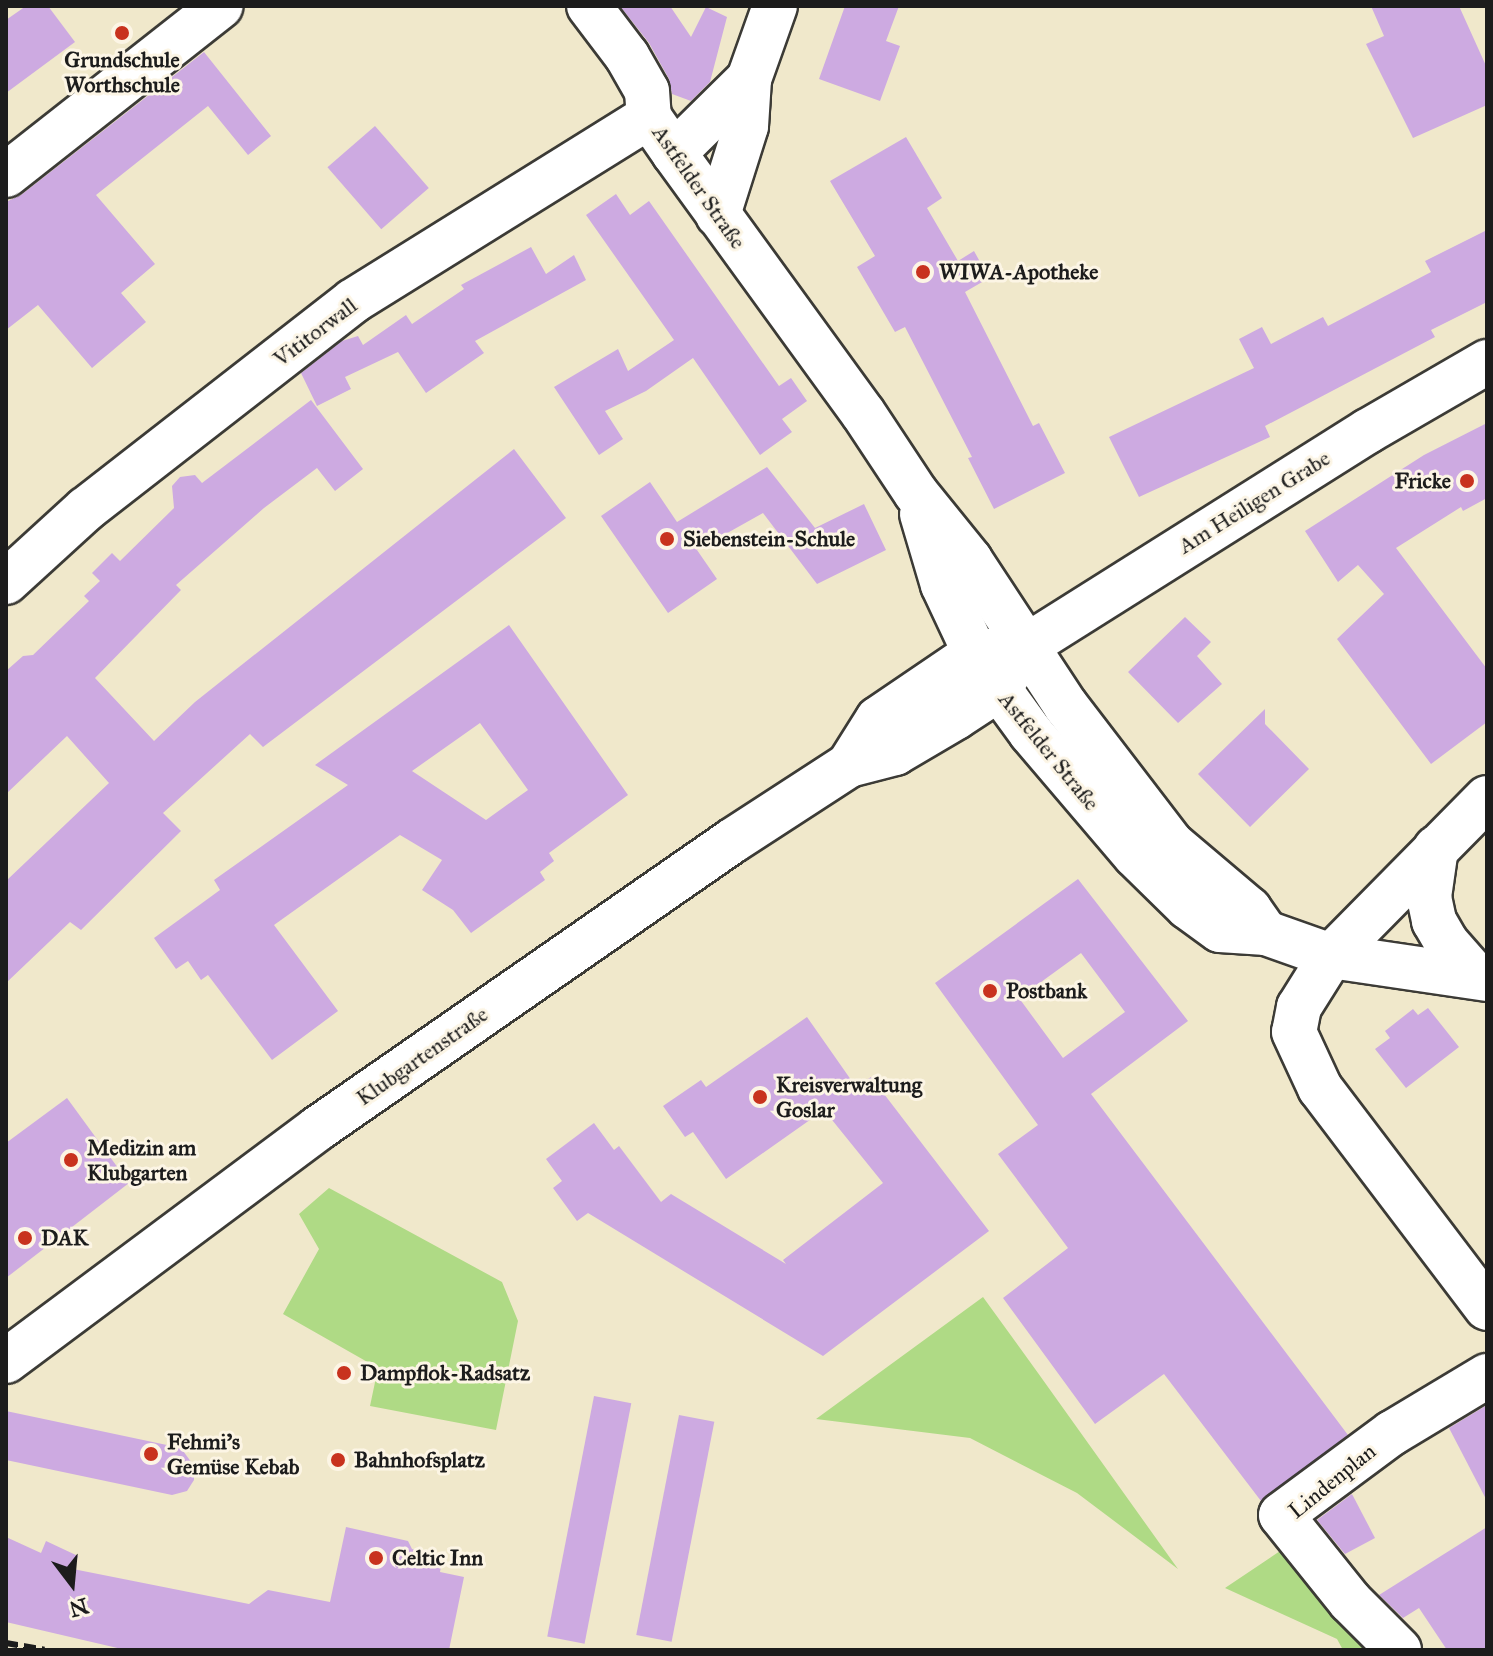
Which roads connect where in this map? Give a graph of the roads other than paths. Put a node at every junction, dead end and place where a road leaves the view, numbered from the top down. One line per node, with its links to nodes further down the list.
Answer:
1 (221, 6): 8 (street)
2 (581, 6): 6 (street)
3 (589, 6): 6 (street)
4 (775, 6): 5 (street)
5 (749, 79): 7 (street); 9 (street)
6 (649, 117): 7 (street, Astfelder Straße); 12 (street, Vititorwall)
7 (674, 153): 9 (street, Astfelder Straße)
8 (6, 175)
9 (718, 215): 11 (street, Astfelder Straße)
10 (1487, 362): 13 (street, Am Heiligen Grabe)
11 (916, 493): 13 (street, Astfelder Straße); 14 (street, Astfelder Straße)
12 (6, 582)
13 (1025, 647): 14 (street, Am Heiligen Grabe); 15 (street, Am Heiligen Grabe); 19 (street, Astfelder Straße)
14 (975, 653): 15 (street, Astfelder Straße); 16 (street, Klubgartenstraße)
15 (999, 689): 16 (street, Klubgartenstraße); 19 (street, Astfelder Straße)
16 (849, 765): 23 (street, Klubgartenstraße)
17 (1487, 798): 18 (street)
18 (1436, 848): 20 (street); 21 (street)
19 (1266, 933): 20 (street, Astfelder Straße)
20 (1331, 956): 21 (street, Astfelder Straße); 22 (street)
21 (1481, 977)
22 (1487, 1308)
23 (6, 1361)
24 (1487, 1376): 25 (street, Lindenplan)
25 (1399, 1650)

